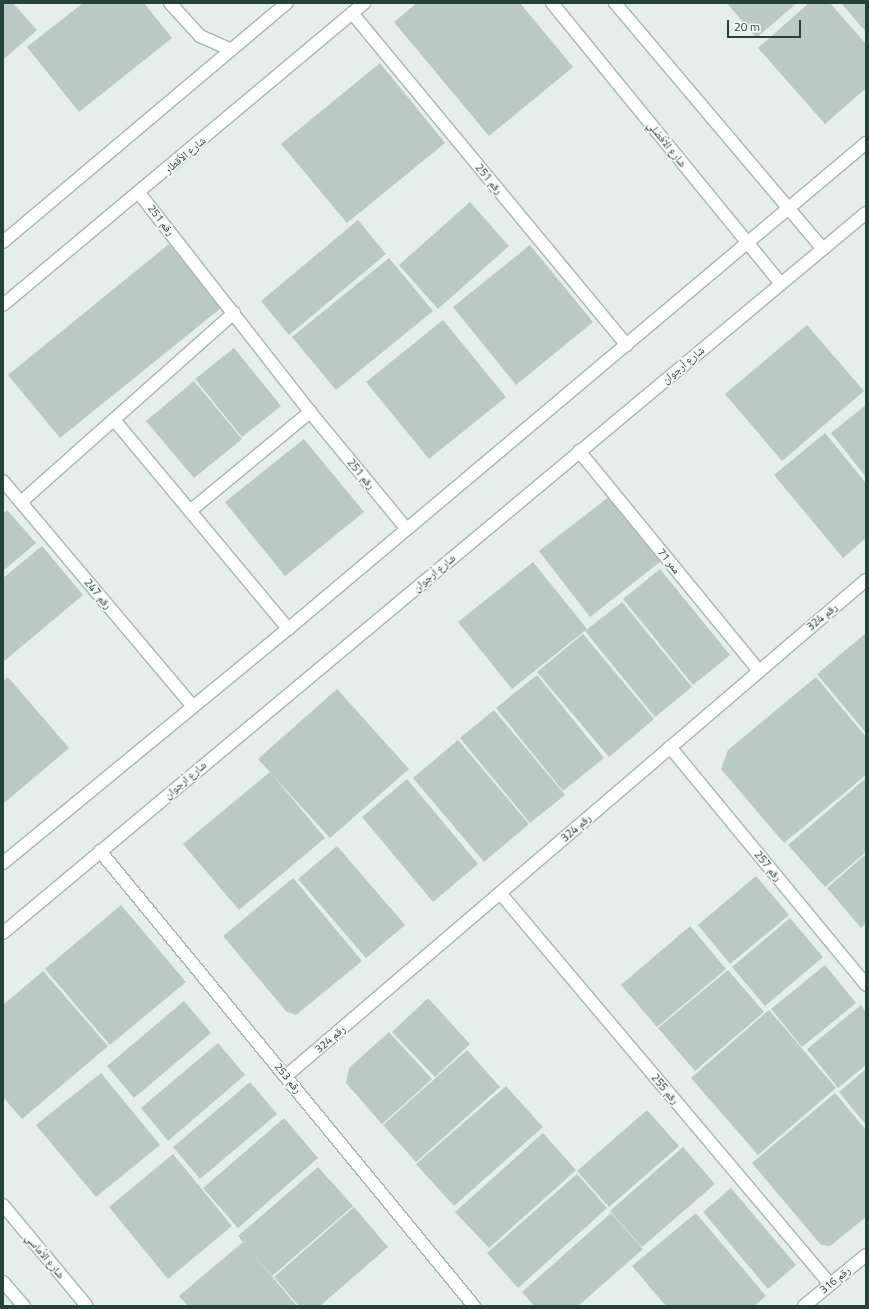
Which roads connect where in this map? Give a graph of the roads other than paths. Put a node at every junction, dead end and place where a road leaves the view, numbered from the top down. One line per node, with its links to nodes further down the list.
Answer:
1 (170, 3): 7 (street)
2 (286, 3): 7 (street)
3 (364, 3): 6 (street, شارع الأقطار)
4 (552, 3): 13 (street, شارع الأفضلي)
5 (615, 3): 10 (street)
6 (352, 13): 9 (street, شارع الأقطار); 18 (street, رقم 251)
7 (231, 50): 12 (street)
8 (866, 143): 10 (street)
9 (139, 193): 16 (street, شارع الأقطار); 17 (street, رقم 251)
10 (789, 208): 13 (street); 14 (street)
11 (866, 213): 14 (street, شارع أرجوان)
12 (3, 242)
13 (747, 242): 15 (street, شارع الأفضلي); 18 (street)
14 (823, 249): 15 (street, شارع أرجوان)
15 (781, 284): 21 (street, شارع أرجوان)
16 (3, 305)
17 (234, 313): 19 (street, رقم 251); 20 (street)
18 (627, 345): 25 (street)
19 (310, 412): 24 (street); 25 (street, رقم 251)
20 (115, 420): 23 (street); 24 (street)
21 (579, 451): 28 (street, ممر 71); 31 (street, شارع أرجوان)
22 (3, 481): 23 (street, رقم 247)
23 (21, 502): 29 (street, رقم 247)
24 (190, 511): 27 (street)
25 (406, 528): 27 (street)
26 (866, 580): 28 (street, رقم 324)
27 (288, 630): 29 (street)
28 (759, 671): 30 (street, رقم 324)
29 (193, 707): 32 (street)
30 (670, 747): 33 (street, رقم 324); 35 (street, رقم 257)
31 (100, 851): 34 (street, شارع أرجوان); 36 (street, رقم 253)
32 (3, 863)
33 (500, 893): 36 (street, رقم 324); 40 (street, رقم 255)
34 (3, 933)
35 (866, 984)
36 (286, 1076): 43 (street, رقم 253)
37 (3, 1205): 42 (street, شارع الأماسي)
38 (866, 1255): 40 (street, رقم 316)
39 (3, 1282): 41 (street)
40 (830, 1284): 44 (street, رقم 316)
41 (24, 1306)
42 (87, 1306)
43 (474, 1306)
44 (804, 1306)

